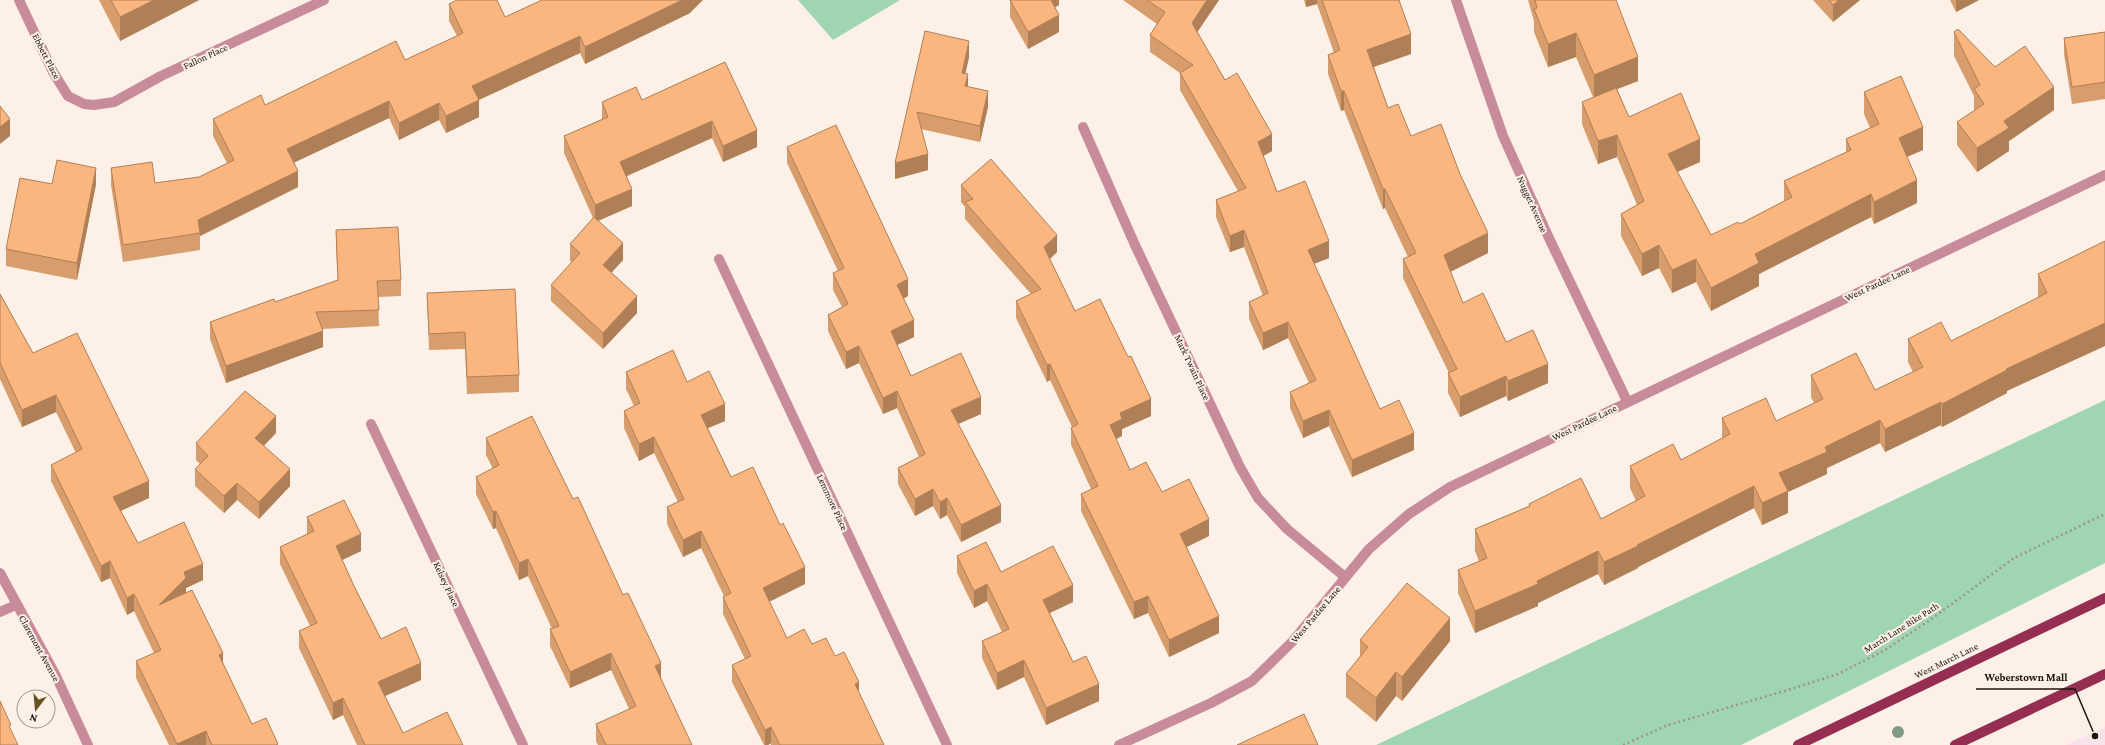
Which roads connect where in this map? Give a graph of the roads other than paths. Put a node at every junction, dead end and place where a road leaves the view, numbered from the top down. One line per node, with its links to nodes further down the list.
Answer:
1 (19, 0): 4 (street, Ebbett Place)
2 (324, 0): 4 (street, Fallon Place)
3 (1456, 0): 8 (street, Nugget Avenue)
4 (84, 104)
5 (1083, 127): 11 (street, Mark Twain Place)
6 (2105, 175): 8 (street, West Pardee Lane)
7 (719, 259): 18 (street, Lemmore Place)
8 (1627, 401): 11 (street, West Pardee Lane)
9 (371, 424): 17 (street, Kelsey Place)
10 (0, 573): 13 (street, Claremont Avenue)
11 (1345, 577): 19 (street, West Pardee Lane)
12 (2105, 598): 20 (main road, West March Lane)
13 (16, 605): 14 (street); 16 (street, Claremont Avenue)
14 (0, 612)
15 (2105, 674): 21 (main road)
16 (88, 745)
17 (523, 745)
18 (947, 745)
19 (1118, 745)
20 (1798, 745)
21 (1955, 745)

